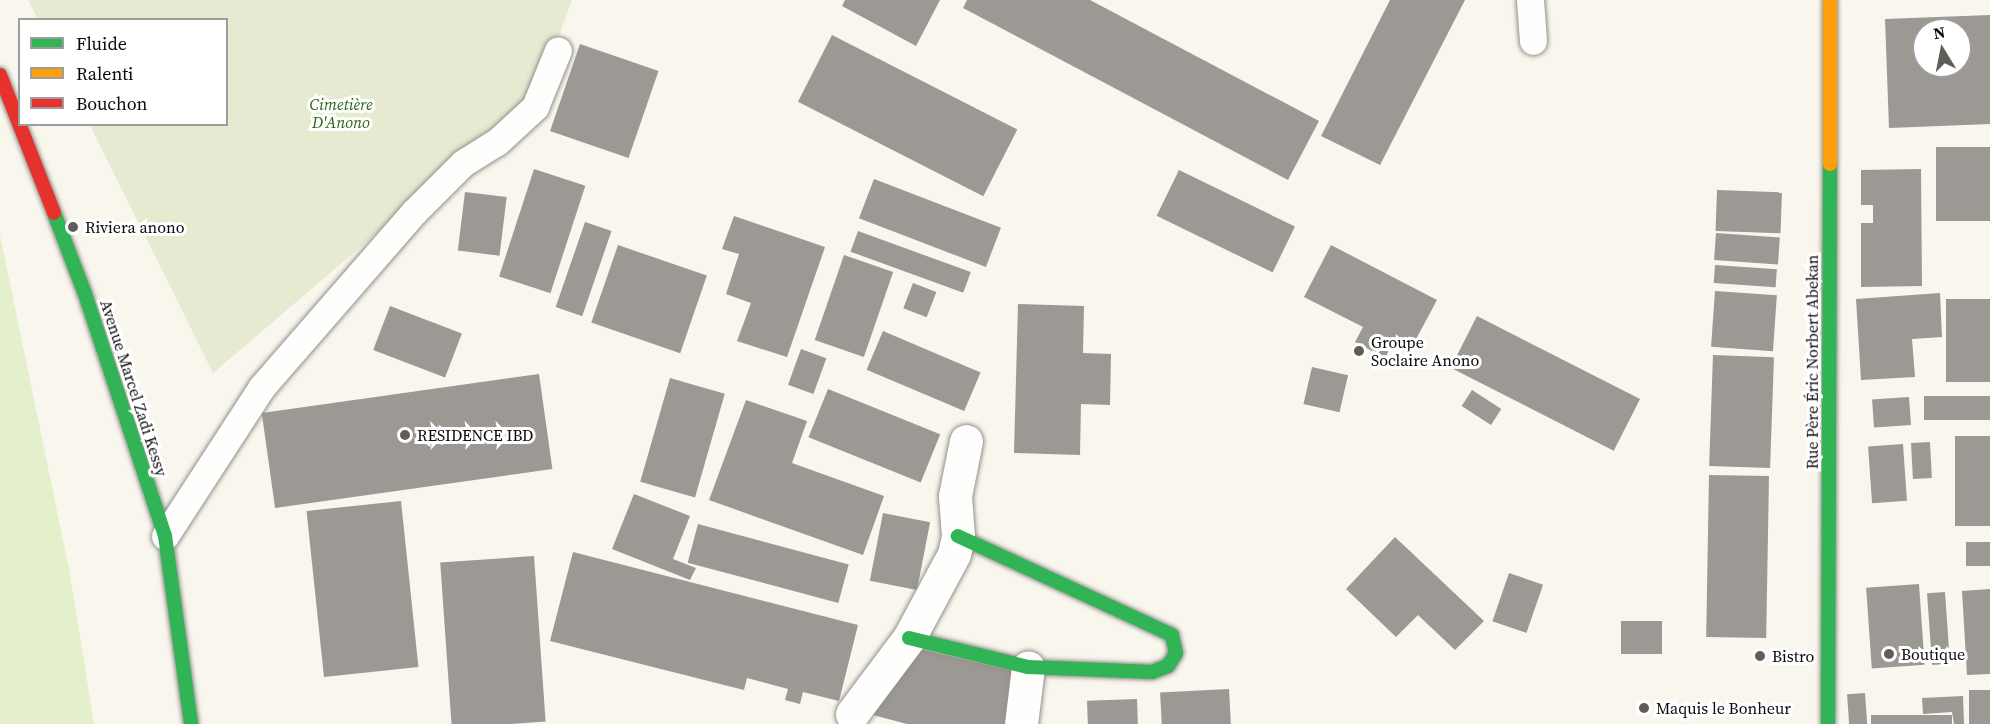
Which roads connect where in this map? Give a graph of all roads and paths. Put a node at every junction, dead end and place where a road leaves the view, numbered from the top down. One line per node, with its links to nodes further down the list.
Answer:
1 (1530, 0): 3 (lane)
2 (1830, 0): 16 (street, Rue Père Éric Norbert Abekan)
3 (1533, 41)
4 (558, 50): 9 (lane)
5 (0, 75): 6 (street, Avenue Marcel Zadi Kessy)
6 (18, 121)
7 (20, 126): 9 (street, Avenue Marcel Zadi Kessy)
8 (966, 441): 10 (street)
9 (165, 536): 14 (street, Avenue Marcel Zadi Kessy)
10 (958, 536): 11 (street); 12 (street)
11 (909, 638): 12 (street); 13 (street)
12 (1028, 667): 15 (street)
13 (852, 714)
14 (191, 724)
15 (1021, 724)
16 (1828, 724)

